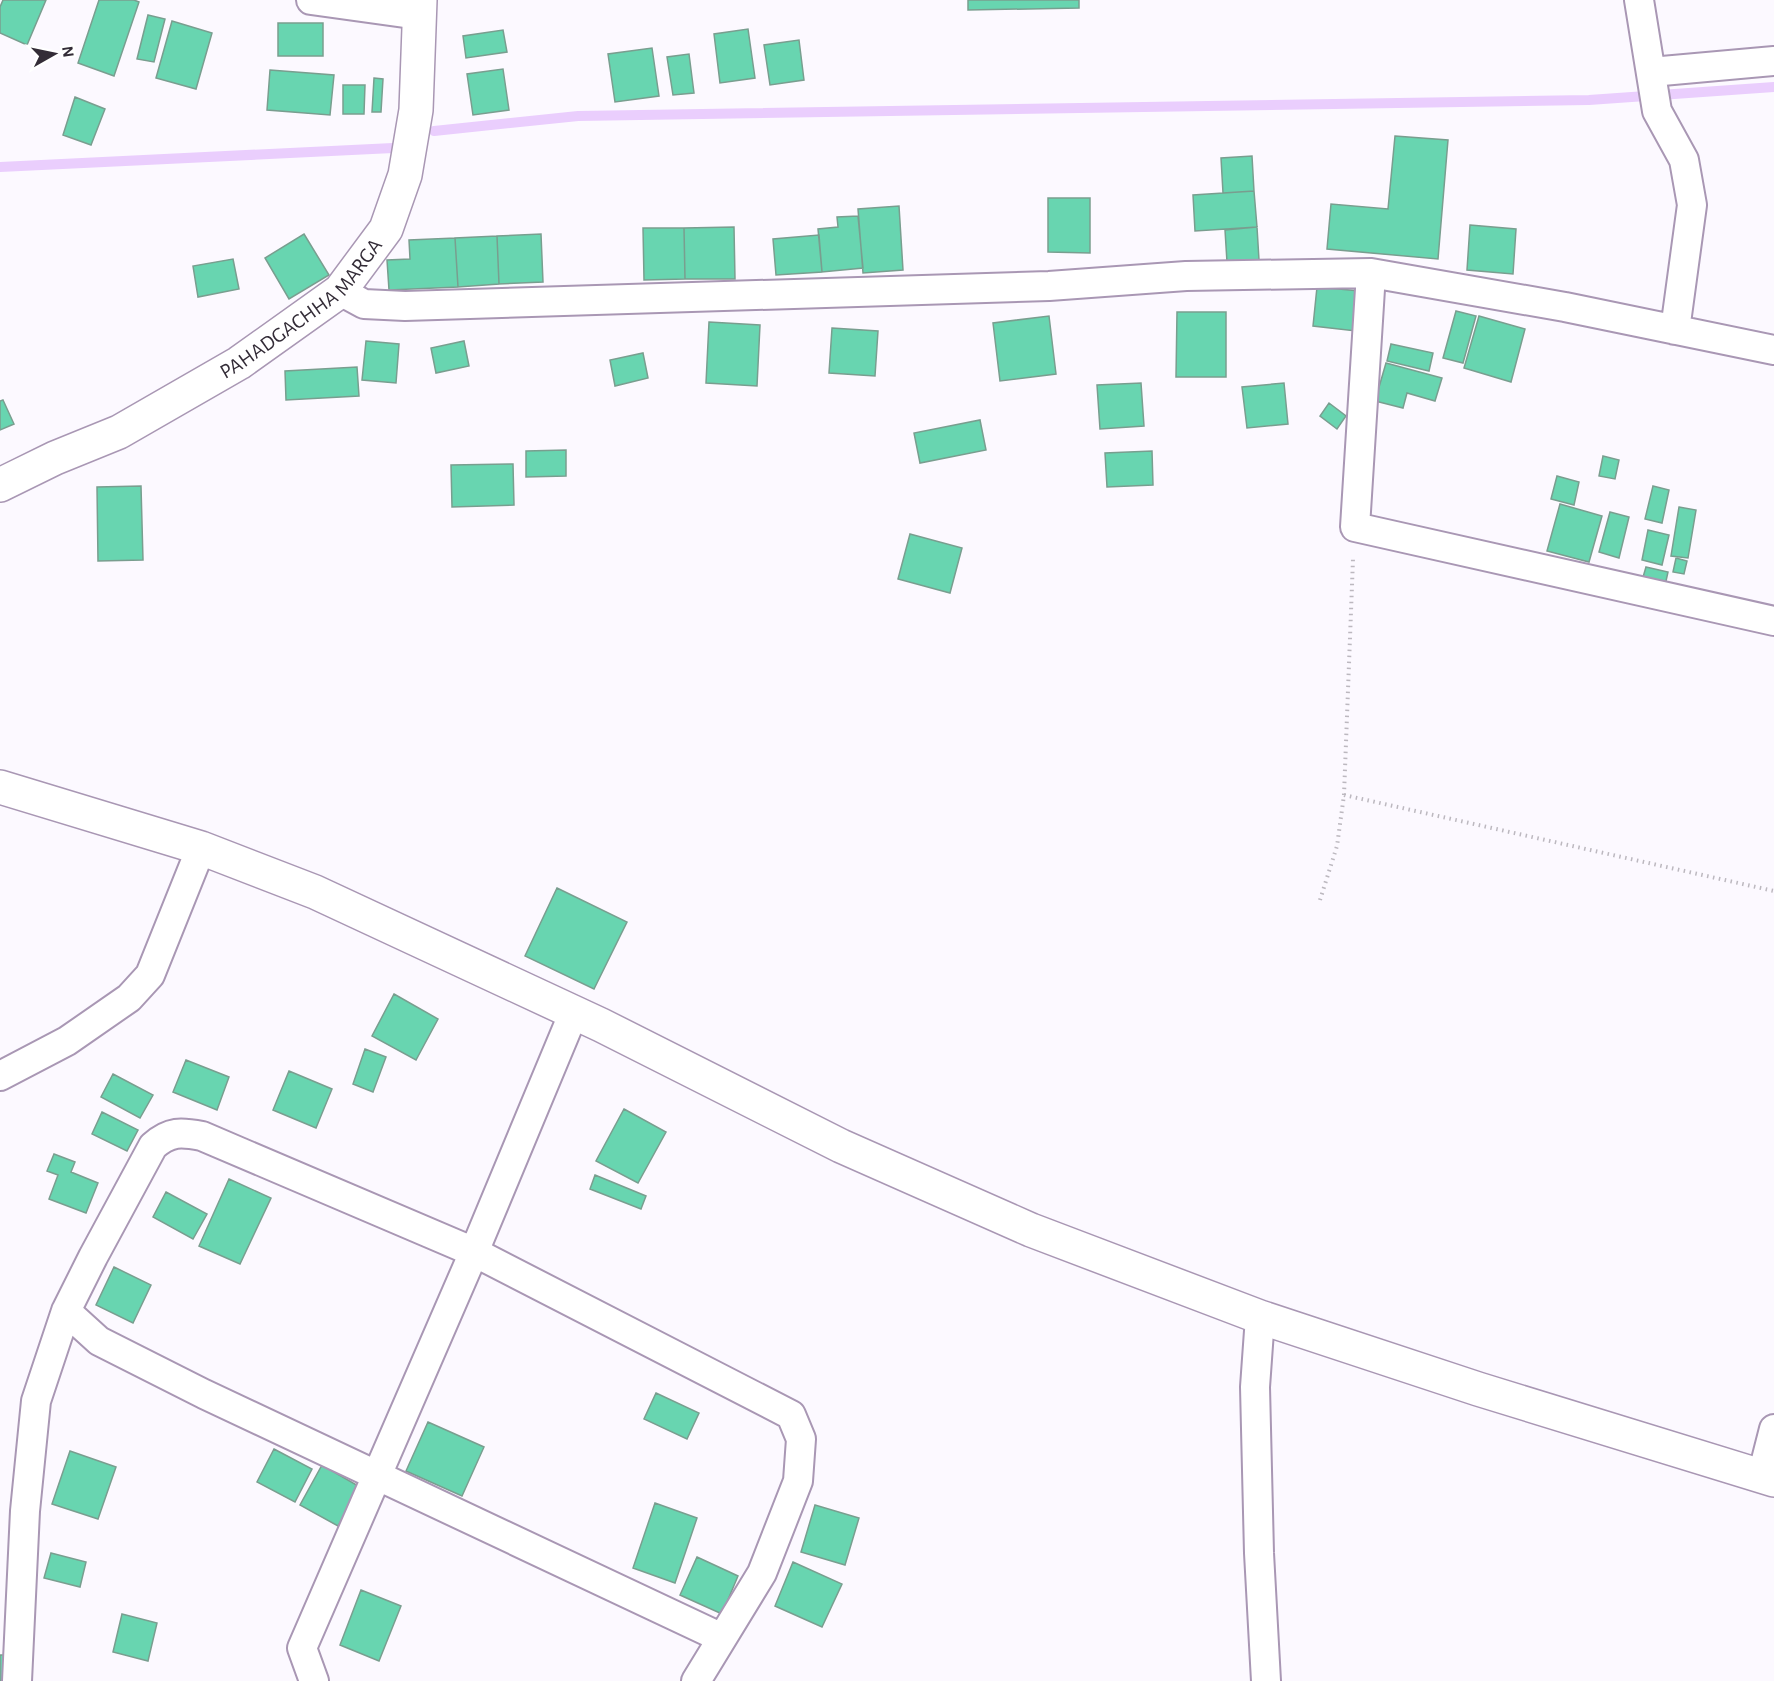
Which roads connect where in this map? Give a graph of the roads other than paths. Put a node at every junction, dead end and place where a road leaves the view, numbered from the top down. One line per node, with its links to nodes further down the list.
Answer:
1 (311, 0): 3 (street)
2 (1639, 0): 5 (street)
3 (419, 8): 7 (street, PAHADGACHHA MARGA)
4 (1774, 62): 5 (street)
5 (1651, 72): 8 (street)
6 (1371, 273): 7 (street); 8 (street); 11 (street)
7 (340, 291): 10 (street, PAHADGACHHA MARGA)
8 (1675, 330): 9 (street)
9 (1774, 350)
10 (0, 485)
11 (1774, 621)
12 (0, 787): 13 (street)
13 (201, 848): 14 (street); 15 (street)
14 (574, 1012): 16 (street); 18 (street)
15 (0, 1076)
16 (474, 1252): 17 (street); 20 (street); 22 (street)
17 (66, 1311): 20 (street); 23 (street)
18 (1260, 1317): 21 (street); 26 (street)
19 (1774, 1429): 21 (street)
20 (376, 1475): 22 (street); 24 (street)
21 (1768, 1478)
22 (722, 1638): 25 (street)
23 (17, 1681)
24 (314, 1681)
25 (696, 1681)
26 (1266, 1681)

